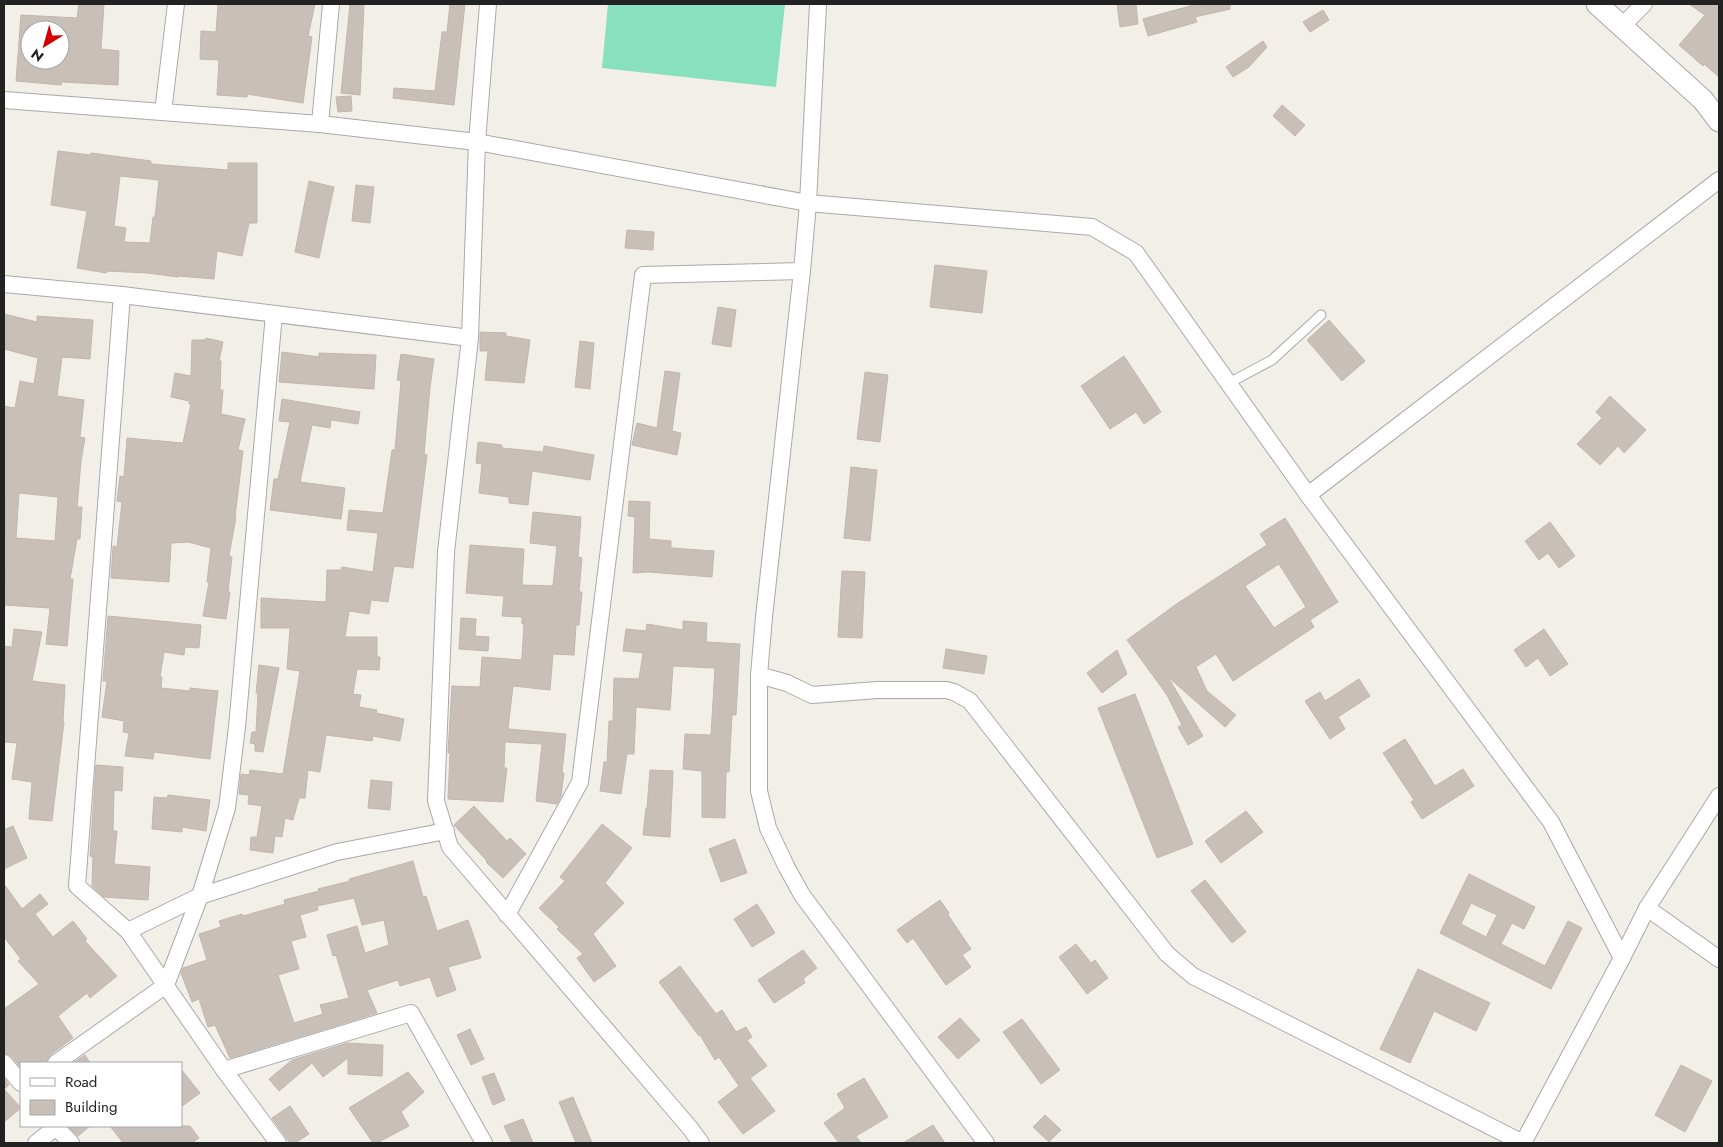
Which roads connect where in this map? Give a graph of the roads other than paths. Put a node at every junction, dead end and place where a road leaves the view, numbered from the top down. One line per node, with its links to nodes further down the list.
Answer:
1 (176, 4): 9 (street)
2 (331, 4): 11 (street)
3 (488, 4): 12 (street)
4 (818, 4): 14 (street)
5 (1597, 4): 7 (street)
6 (1644, 4): 7 (street)
7 (1622, 26): 10 (street)
8 (4, 100): 9 (street)
9 (163, 112): 11 (street)
10 (1719, 121)
11 (320, 124): 12 (street)
12 (477, 142): 14 (street); 20 (street)
13 (1719, 180): 22 (street)
14 (808, 203): 15 (street); 21 (street)
15 (802, 271): 23 (street); 28 (street)
16 (4, 284): 17 (street)
17 (122, 294): 18 (street); 29 (street)
18 (274, 314): 20 (street); 26 (street)
19 (1320, 315): 21 (lane)
20 (470, 338): 25 (street)
21 (1229, 383): 22 (street)
22 (1308, 495): 30 (street)
23 (759, 675): 44 (street); 45 (street)
24 (1719, 796): 27 (street)
25 (446, 831): 26 (street); 28 (street)
26 (200, 896): 29 (street); 32 (street)
27 (1647, 908): 30 (street); 31 (street)
28 (507, 915): 43 (street)
29 (128, 931): 32 (street)
30 (1622, 958): 45 (street)
31 (1719, 959)
32 (166, 985): 33 (street); 35 (street)
33 (57, 1062)
34 (4, 1063): 36 (street)
35 (224, 1070): 41 (street); 42 (street)
36 (20, 1081)
37 (54, 1127): 39 (street)
38 (56, 1127): 40 (street)
39 (36, 1143)
40 (71, 1143)
41 (278, 1143)
42 (484, 1143)
43 (701, 1143)
44 (986, 1143)
45 (1523, 1143)

